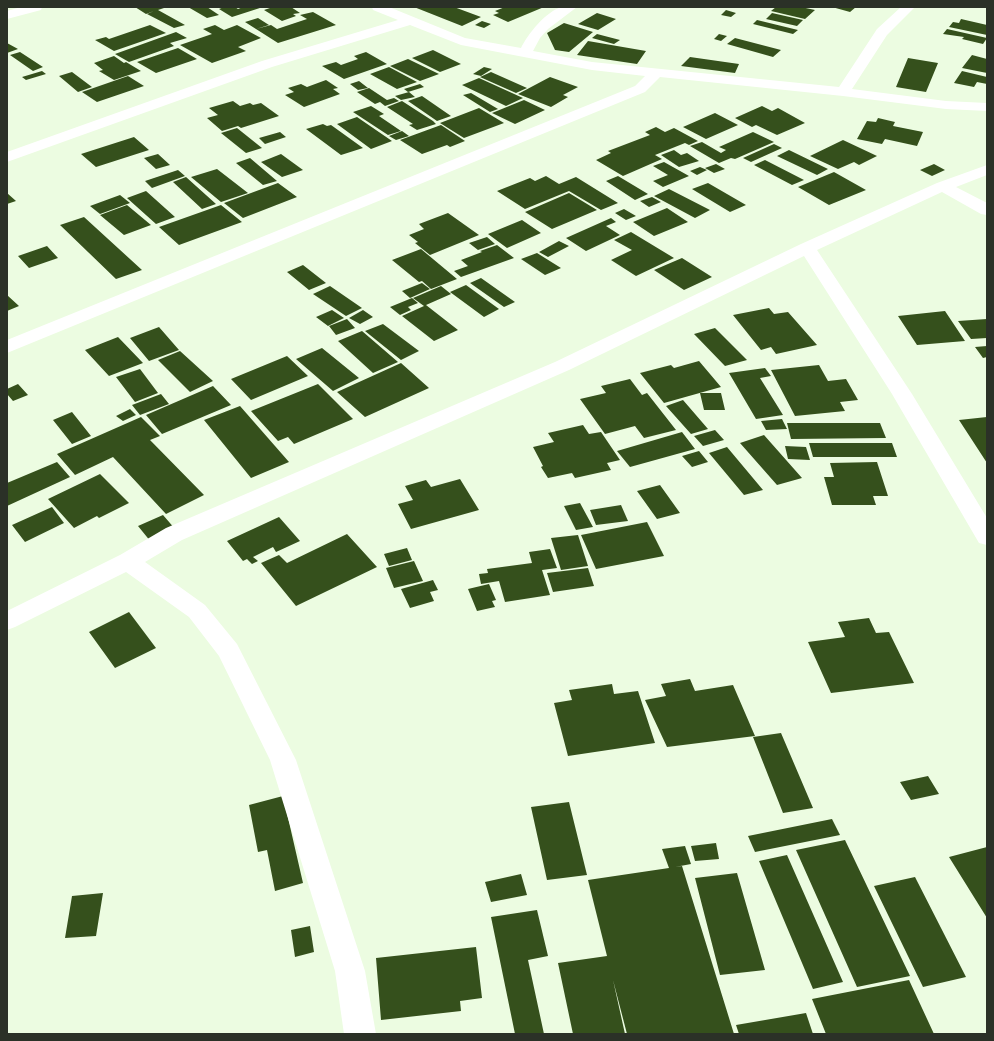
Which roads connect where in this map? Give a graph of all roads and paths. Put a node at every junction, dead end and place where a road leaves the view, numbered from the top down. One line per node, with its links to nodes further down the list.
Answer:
1 (36, 7): 5 (street)
2 (378, 7): 6 (street)
3 (571, 7): 7 (street)
4 (909, 7): 9 (street)
5 (7, 15)
6 (408, 21): 7 (street); 11 (street)
7 (525, 54): 8 (street)
8 (656, 73): 9 (street); 16 (street)
9 (844, 92): 10 (street)
10 (987, 107)
11 (7, 157)
12 (987, 170): 13 (street)
13 (943, 186): 14 (street); 15 (street)
14 (987, 210)
15 (807, 248): 17 (street); 18 (street)
16 (7, 347)
17 (987, 537)
18 (128, 561): 19 (street); 20 (street)
19 (7, 621)
20 (360, 1034)

